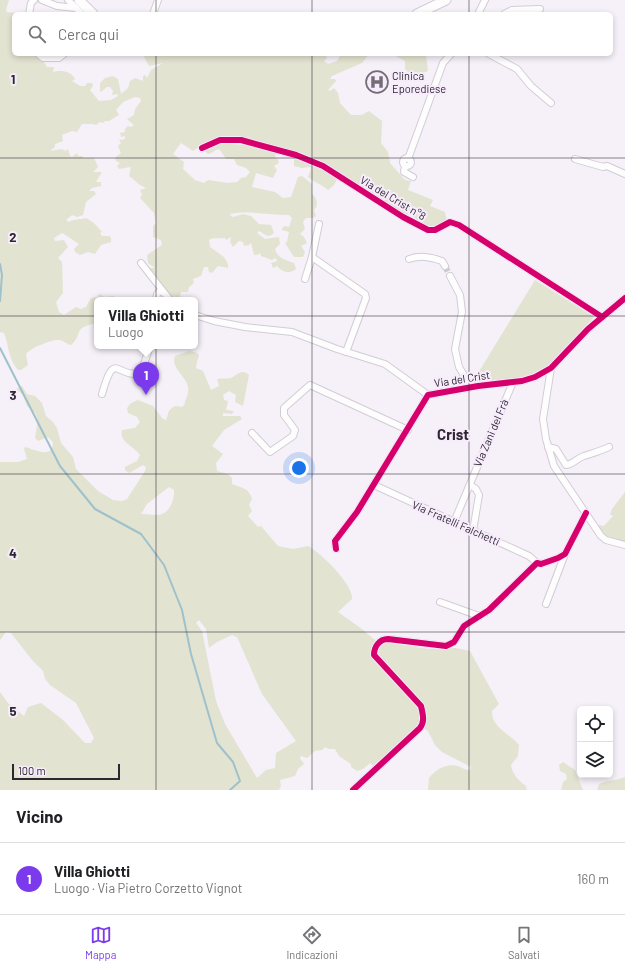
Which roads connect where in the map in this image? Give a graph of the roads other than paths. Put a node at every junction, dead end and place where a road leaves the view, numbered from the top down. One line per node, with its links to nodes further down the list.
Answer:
1 (34, 0): 9 (street)
2 (42, 0): 7 (street)
3 (68, 0): 7 (street)
4 (158, 0): 11 (street)
5 (446, 0): 12 (main road)
6 (486, 0): 13 (street)
7 (78, 4): 10 (main road)
8 (540, 10): 14 (street)
9 (29, 12)
10 (90, 12)
11 (154, 12)
12 (422, 12)
13 (479, 12)
14 (508, 12)
15 (40, 56): 16 (street)
16 (61, 56)
17 (449, 56): 23 (street)
18 (493, 56): 19 (street)
19 (551, 104)
20 (202, 148): 36 (street, Via del Crist n°8)
21 (575, 159): 22 (street)
22 (625, 174)
23 (413, 177)
24 (319, 224): 25 (street)
25 (312, 257): 30 (street); 38 (street)
26 (409, 259): 28 (street)
27 (141, 264): 31 (street)
28 (445, 266)
29 (450, 276): 41 (street)
30 (306, 279)
31 (164, 293): 32 (street); 33 (street)
32 (157, 297)
33 (167, 297)
34 (625, 298): 36 (street, Via del Crist)
35 (198, 316): 38 (street)
36 (602, 317): 39 (street, Via del Crist)
37 (149, 349): 42 (street)
38 (346, 352): 43 (street)
39 (551, 368): 40 (street, Via del Crist); 46 (street)
40 (513, 382): 41 (street, Via del Crist); 49 (street, Via Zani del Frà)
41 (471, 387): 43 (street, Via del Crist)
42 (102, 394)
43 (428, 395): 44 (street, Via del Crist)
44 (408, 430): 45 (street); 48 (street, Via del Crist)
45 (252, 433)
46 (548, 447): 47 (street); 50 (street)
47 (610, 447)
48 (374, 485): 51 (street, Via Fratelli Falchetti); 54 (street, Via del Crist)
49 (470, 485): 51 (street, Via Zani del Frà); 52 (street)
50 (585, 512): 53 (street); 55 (street)
51 (454, 522): 52 (street, Via Fratelli Falchetti)
52 (473, 531): 56 (street, Via Fratelli Falchetti)
53 (625, 546)
54 (336, 549)
55 (565, 554): 56 (street); 58 (street)
56 (537, 563): 59 (street)
57 (440, 602): 59 (street)
58 (546, 604)
59 (479, 616): 60 (street)
60 (353, 790)

